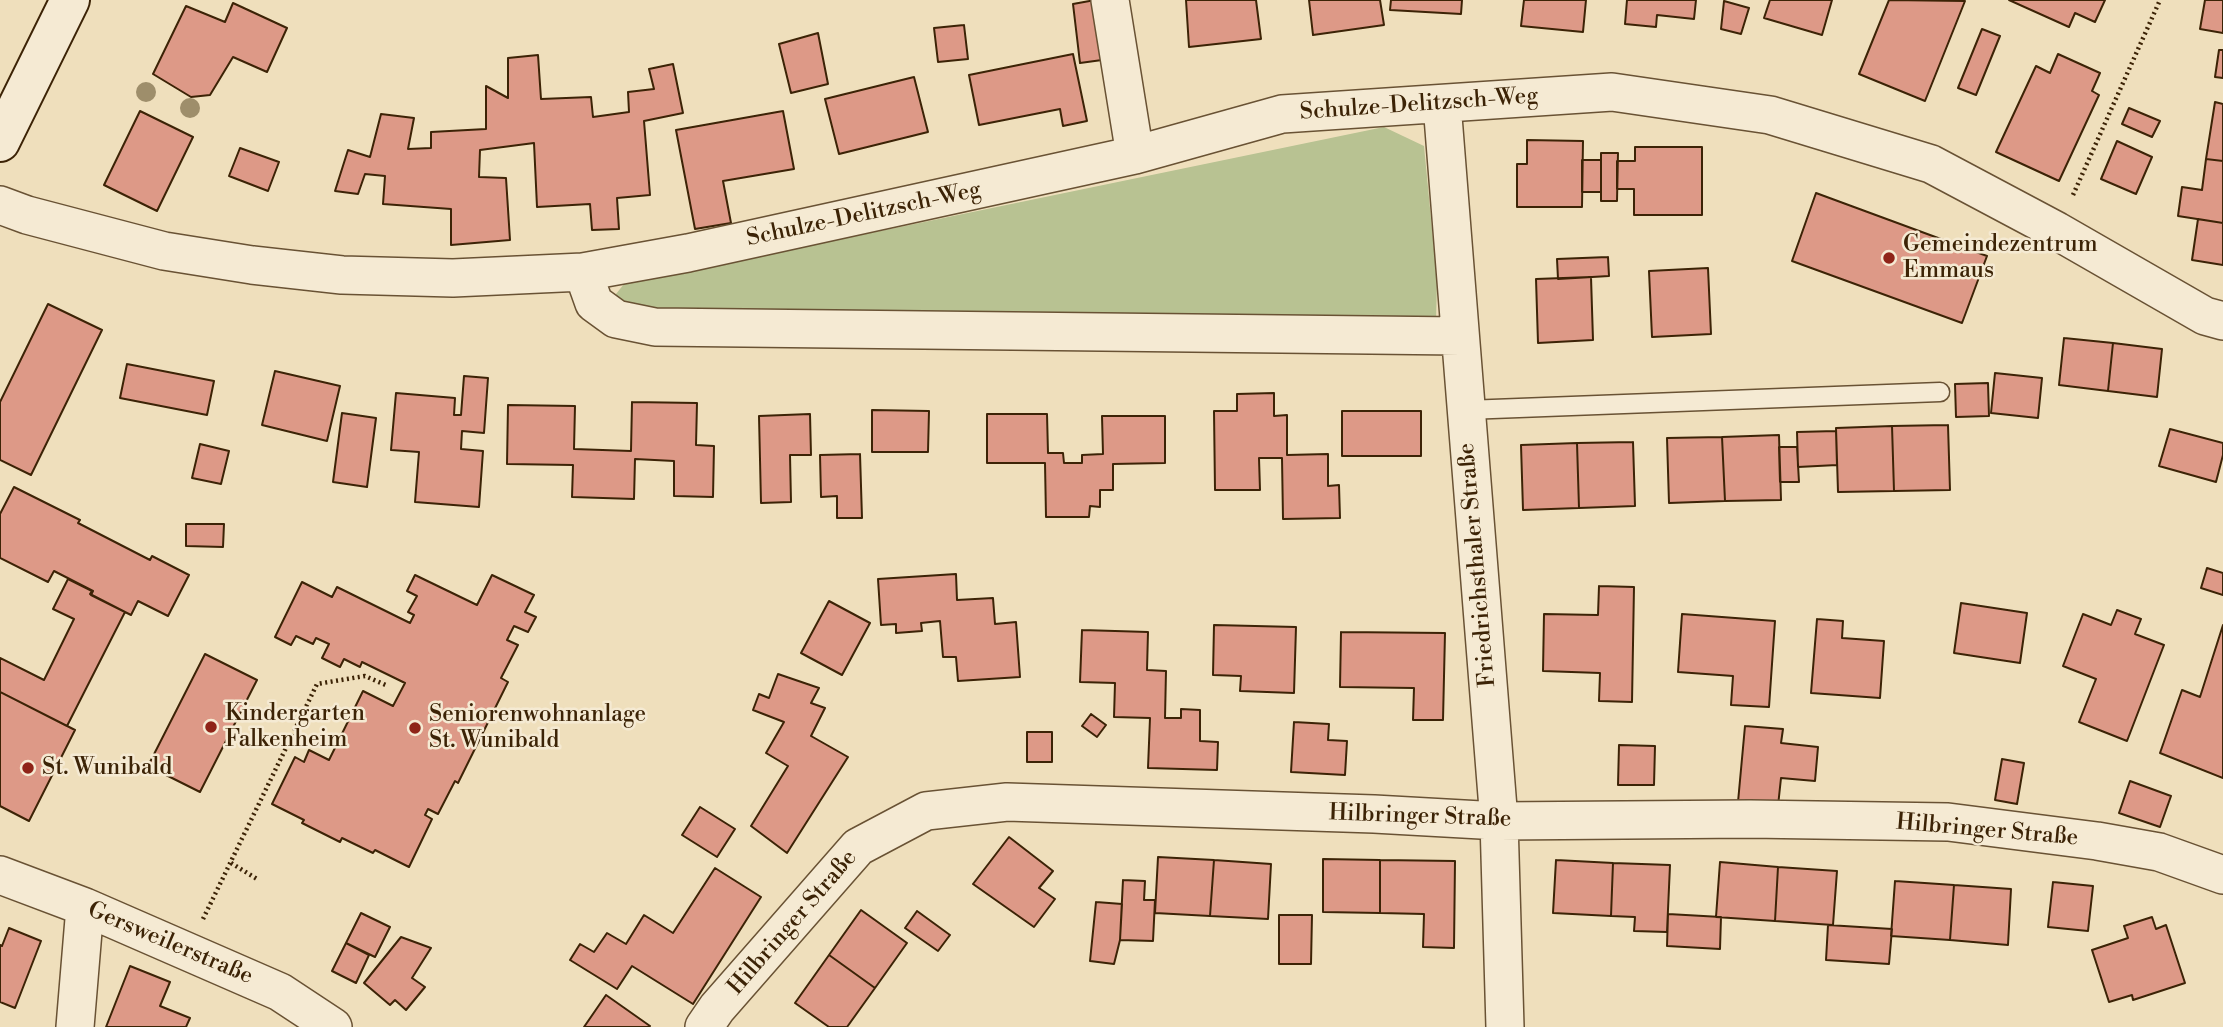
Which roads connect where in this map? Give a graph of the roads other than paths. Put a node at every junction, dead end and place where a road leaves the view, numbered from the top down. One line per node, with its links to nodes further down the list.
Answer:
1 (70, 0): 4 (main road)
2 (1110, 0): 5 (street)
3 (1442, 104): 5 (street, Schulze-Delitzsch-Weg); 8 (street, Schulze-Delitzsch-Weg); 9 (street, Friedrichsthaler Straße)
4 (0, 142)
5 (1135, 155): 7 (street, Schulze-Delitzsch-Weg)
6 (0, 205): 7 (street, Schulze-Delitzsch-Weg)
7 (583, 272): 9 (street)
8 (2223, 321)
9 (1460, 336): 11 (street, Friedrichsthaler Straße)
10 (1940, 392): 11 (lane)
11 (1466, 410): 12 (street, Friedrichsthaler Straße)
12 (1499, 821): 14 (street, Hilbringer Straße); 18 (street, Hilbringer Straße); 19 (street, Friedrichsthaler Straße)
13 (0, 875): 15 (street, Gersweilerstraße)
14 (2223, 876)
15 (85, 907): 16 (street); 17 (street, Gersweilerstraße)
16 (75, 1027)
17 (333, 1027)
18 (704, 1027)
19 (1505, 1027)

